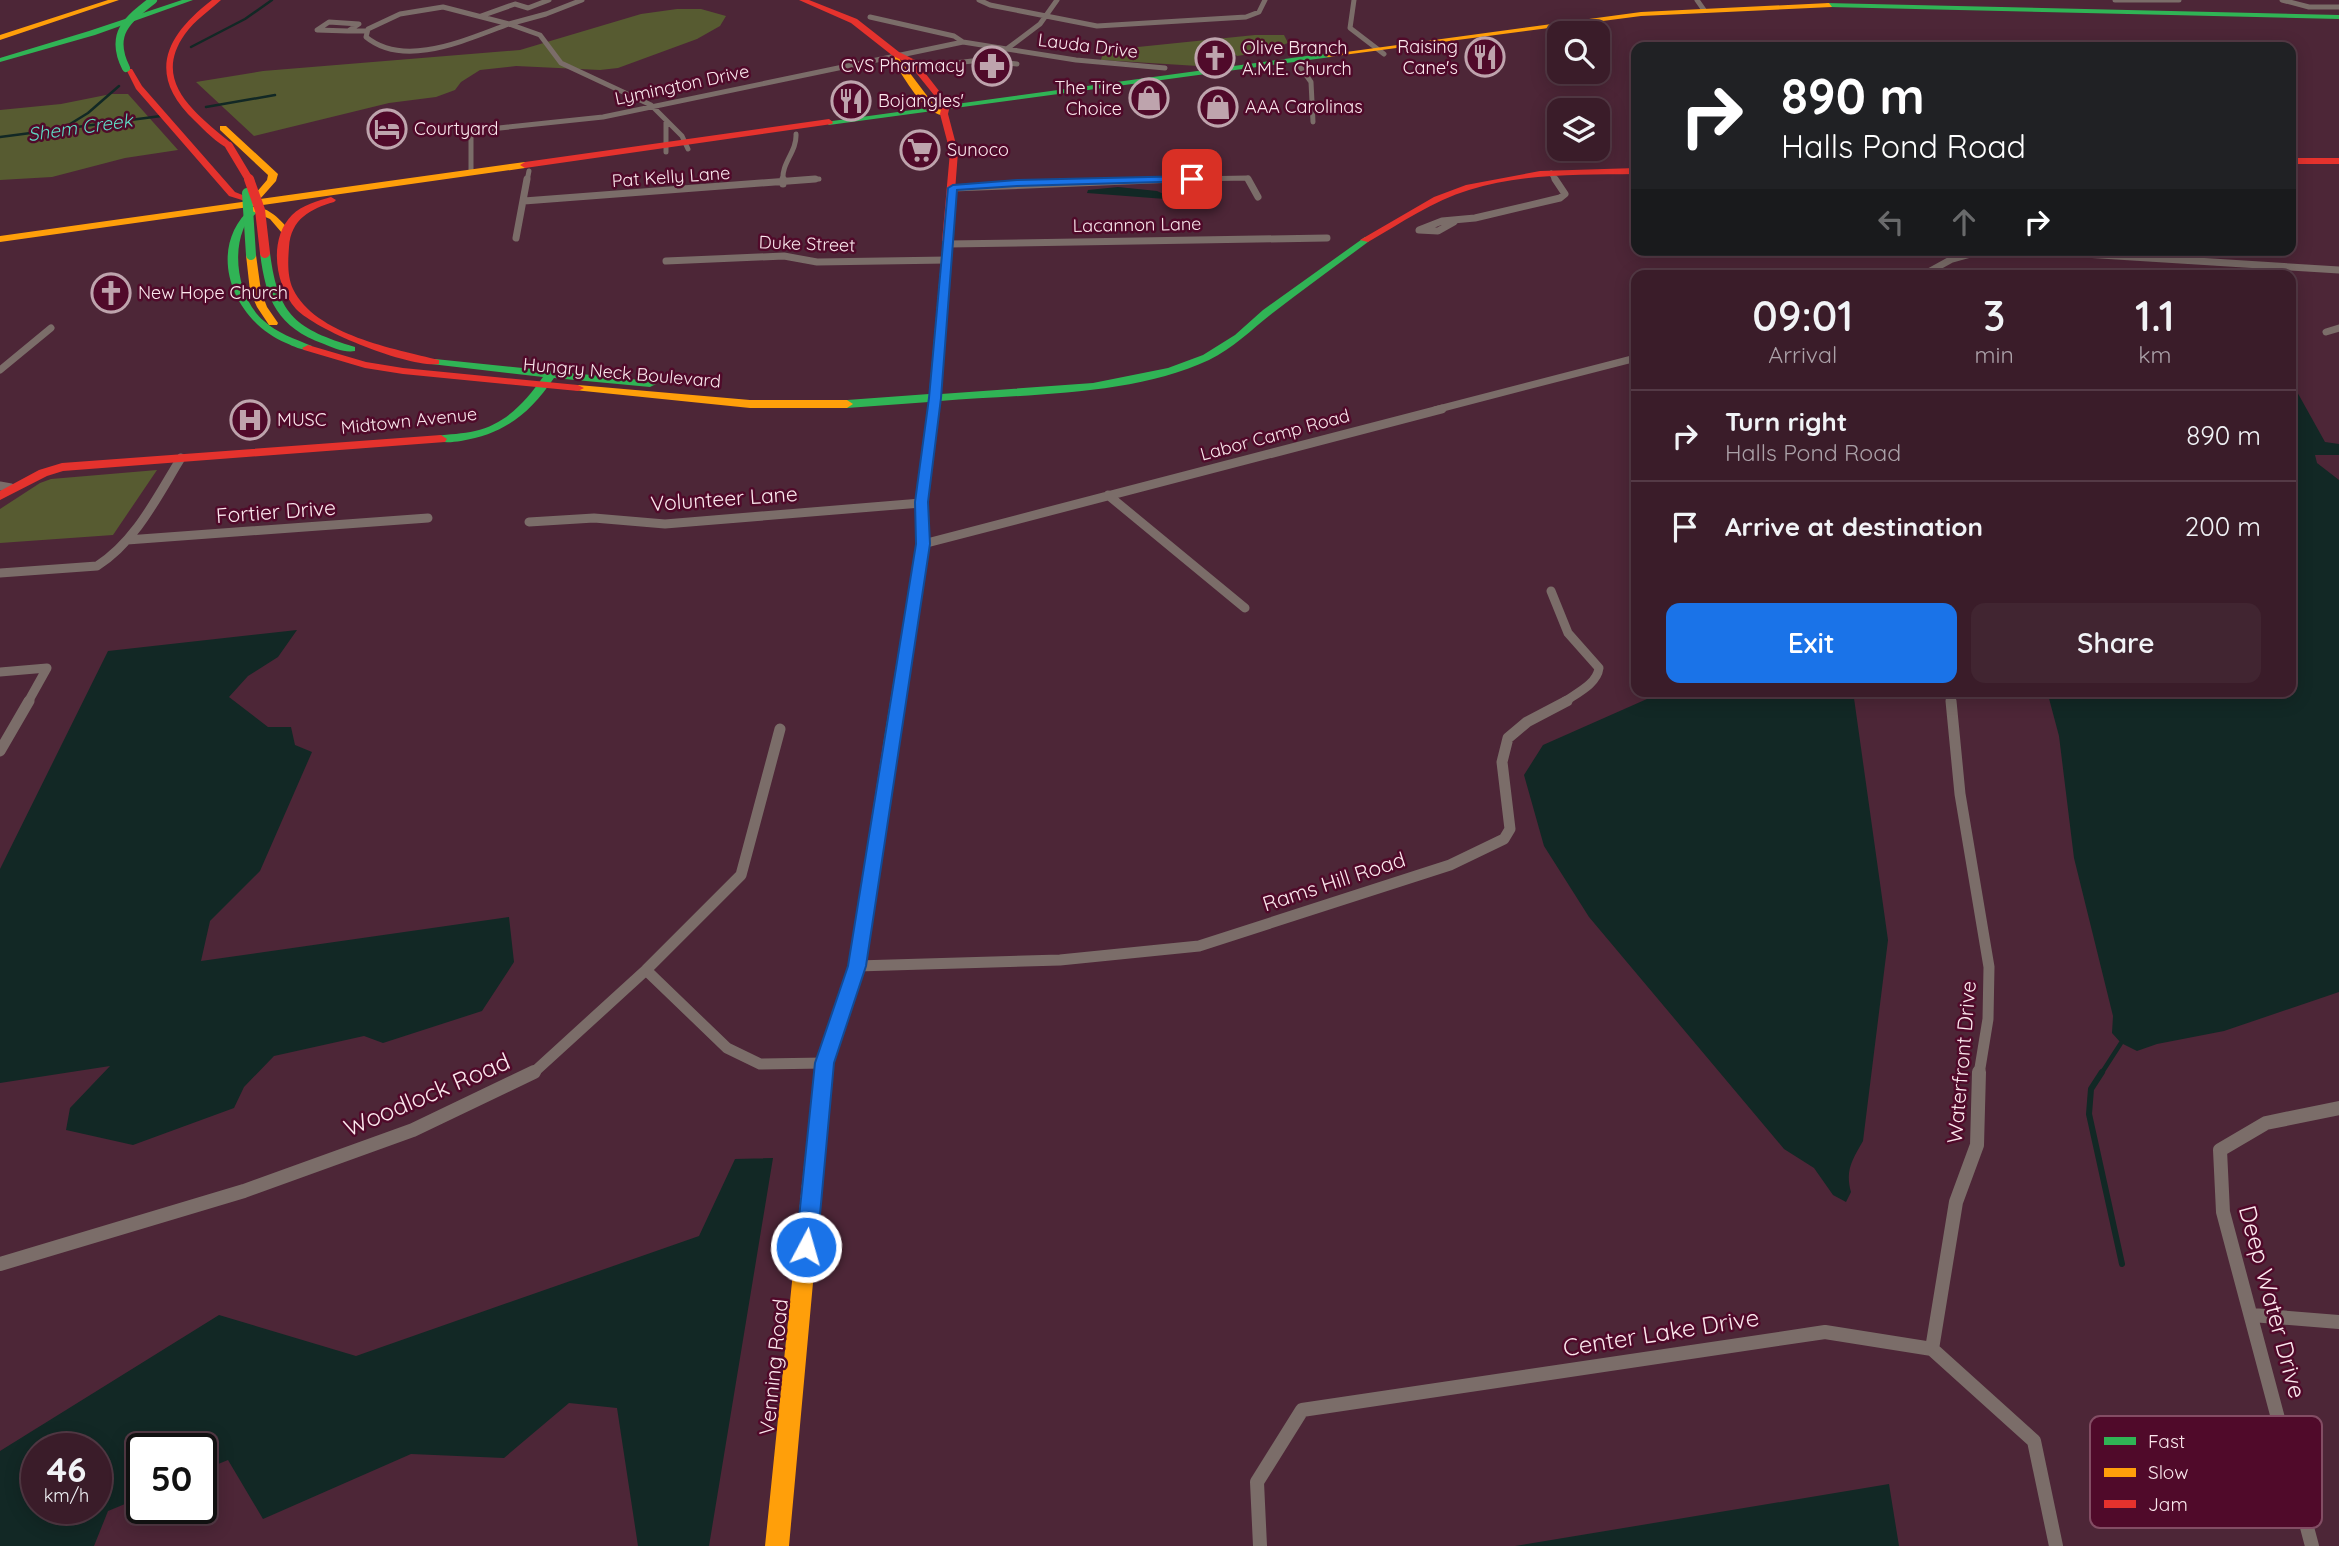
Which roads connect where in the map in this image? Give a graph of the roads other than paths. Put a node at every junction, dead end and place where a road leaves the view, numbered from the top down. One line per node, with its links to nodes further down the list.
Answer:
1 (108, 0): 35 (main road)
2 (115, 0): 35 (main road)
3 (153, 0): 45 (main road, bridge)
4 (165, 0): 39 (main road)
5 (189, 0): 41 (main road)
6 (217, 0): 47 (main road)
7 (466, 0): 23 (street)
8 (549, 0): 24 (street)
9 (569, 0): 17 (street)
10 (803, 0): 40 (main road)
11 (979, 0): 27 (street)
12 (1057, 0): 27 (street, Lauda Drive)
13 (1265, 0): 27 (street)
14 (1354, 0): 38 (street)
15 (2115, 0): 21 (street)
16 (2282, 0): 25 (street)
17 (579, 1): 20 (street)
18 (1871, 3): 19 (main road); 21 (main road)
19 (1700, 5): 38 (main road)
20 (565, 6): 24 (street); 30 (street)
21 (2178, 6): 25 (main road)
22 (2339, 7): 25 (street)
23 (454, 8): 26 (street); 34 (street)
24 (531, 8): 26 (street); 30 (street)
25 (2289, 10): 29 (main road)
26 (481, 16): 32 (street)
27 (1044, 16): 37 (street, Lauda Drive)
28 (870, 17): 36 (street, Lauda Drive)
29 (2339, 17)
30 (524, 19): 32 (street)
31 (2339, 22): 38 (main road)
32 (509, 24): 34 (street); 48 (street)
33 (348, 31): 33 (street); 34 (street)
34 (367, 31)
35 (0, 37)
36 (963, 42): 37 (street, Lauda Drive); 40 (street, Lauda Drive)
37 (1008, 48): 44 (street, Lauda Drive)
38 (1380, 51): 43 (main road); 49 (main road)
39 (0, 54)
40 (896, 54): 46 (main road); 48 (street, Lymington Drive); 49 (main road)
41 (0, 60)
42 (1017, 64): 46 (street)
43 (1299, 65): 49 (main road); 51 (street)
44 (1165, 68)
45 (128, 70): 54 (main road); 68 (main road)
46 (927, 70): 49 (main road)
47 (169, 76): 54 (main road); 65 (main road)
48 (651, 105): 50 (street); 60 (street, Lymington Drive)
49 (939, 105): 52 (main road); 53 (main road); 70 (main road, Venning Road)
50 (666, 122): 53 (street); 55 (street)
51 (1313, 122)
52 (796, 134): 53 (main road); 69 (street)
53 (686, 145): 55 (main road)
54 (223, 147): 85 (main road, bridge)
55 (666, 148): 60 (main road); 61 (main road)
56 (2339, 161): 57 (main road)
57 (2296, 162)
58 (2339, 167): 59 (main road)
59 (2296, 168)
60 (471, 171): 71 (main road)
61 (529, 171): 71 (main road); 73 (street)
62 (1631, 171): 64 (main road, Hungry Neck Boulevard)
63 (1551, 173): 64 (main road, Hungry Neck Boulevard); 77 (street); 99 (main road, Hungry Neck Boulevard)
64 (1596, 173): 66 (main road, Hungry Neck Boulevard)
65 (273, 174): 71 (main road); 74 (main road)
66 (1631, 176)
67 (819, 179): 69 (street, Pat Kelly Lane)
68 (220, 180): 74 (main road); 76 (main road)
69 (783, 184): 73 (street, Pat Kelly Lane)
70 (953, 188): 72 (street); 84 (main road, Venning Road)
71 (345, 193): 74 (main road); 79 (main road)
72 (1258, 197)
73 (524, 201): 80 (street)
74 (254, 206): 75 (main road); 76 (main road); 78 (main road); 79 (main road)
75 (211, 215): 78 (main road); 83 (main road)
76 (156, 216): 82 (main road)
77 (1454, 222)
78 (236, 230): 94 (main road)
79 (285, 230): 96 (main road)
80 (516, 238)
81 (1327, 238): 84 (street, Lacannon Lane)
82 (0, 239)
83 (0, 244)
84 (947, 252): 88 (street, Duke Street); 99 (main road, Venning Road)
85 (258, 254): 94 (main road); 96 (main road)
86 (1956, 256): 89 (street)
87 (2113, 256): 90 (street)
88 (666, 261)
89 (1930, 270)
90 (2339, 271)
91 (51, 328): 97 (street)
92 (2339, 328): 93 (street)
93 (2326, 332)
94 (307, 348): 98 (main road, Hungry Neck Boulevard)
95 (1631, 359): 102 (street, Labor Camp Road)
96 (435, 362): 98 (main road, Hungry Neck Boulevard)
97 (0, 370)
98 (547, 379): 99 (main road, Hungry Neck Boulevard); 100 (main road, Midtown Avenue)
99 (935, 398): 103 (main road, Venning Road)
100 (181, 458): 101 (main road, Midtown Avenue); 106 (street)
101 (4, 490)
102 (1108, 495): 107 (street, Labor Camp Road); 110 (street)
103 (921, 502): 105 (street, Volunteer Lane); 107 (main road, Venning Road)
104 (428, 518): 106 (street, Fortier Drive)
105 (529, 522)
106 (127, 540): 108 (street)
107 (923, 544): 115 (main road, Venning Road)
108 (0, 573)
109 (1551, 592): 115 (street, Rams Hill Road)
110 (1245, 608)
111 (0, 672): 114 (street)
112 (1951, 697): 122 (street, Waterfront Drive)
113 (780, 729): 116 (street, Woodlock Road)
114 (0, 751)
115 (857, 966): 117 (main road, Venning Road)
116 (646, 970): 117 (street); 119 (street, Woodlock Road)
117 (824, 1063): 125 (main road, Venning Road)
118 (2339, 1108): 120 (street, Deep Water Drive)
119 (0, 1264)
120 (2252, 1315): 121 (street); 123 (street, Deep Water Drive)
121 (2339, 1322)
122 (1933, 1349): 126 (street, Center Lake Drive); 127 (street)
123 (2278, 1416)
124 (2307, 1528): 128 (street, Deep Water Drive)
125 (777, 1546)
126 (1260, 1546)
127 (2056, 1546)
128 (2312, 1546)

